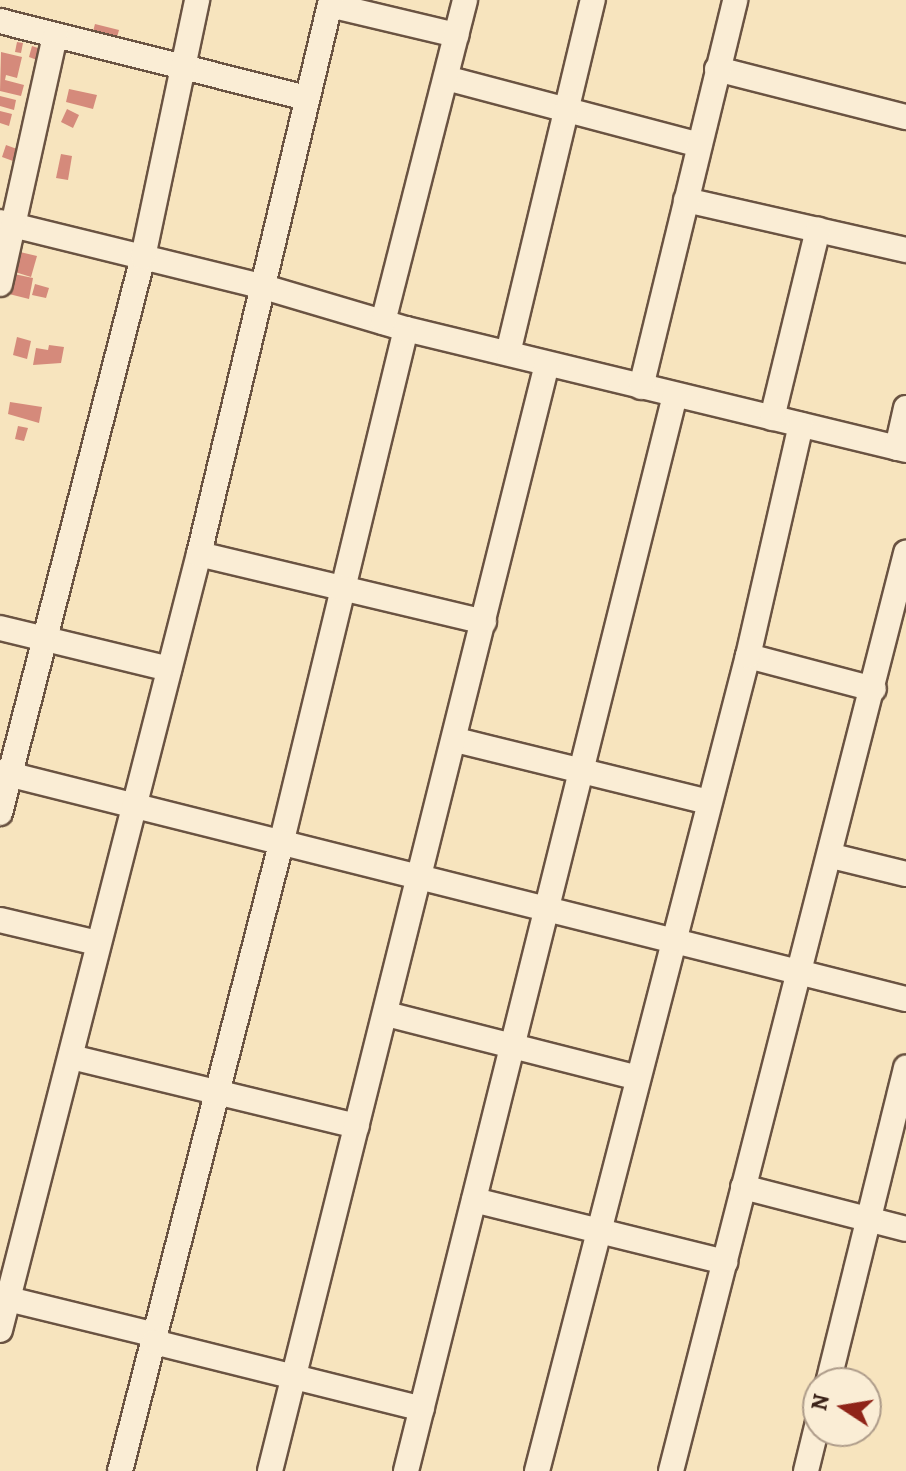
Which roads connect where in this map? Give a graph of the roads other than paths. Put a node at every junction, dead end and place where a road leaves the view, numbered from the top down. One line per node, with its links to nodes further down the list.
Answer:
1 (197, 0): 9 (street)
2 (465, 0): 7 (street)
3 (593, 0): 13 (street)
4 (735, 0): 10 (street)
5 (331, 2): 7 (street); 12 (street)
6 (0, 21): 8 (street)
7 (456, 35): 11 (street)
8 (55, 36): 9 (street); 17 (street)
9 (184, 69): 12 (street); 20 (street)
10 (717, 69): 14 (street); 15 (street)
11 (446, 78): 13 (street); 23 (street)
12 (307, 98): 22 (street)
13 (567, 111): 15 (street); 24 (street)
14 (906, 117)
15 (699, 145): 16 (street)
16 (686, 200): 18 (street); 26 (street)
17 (7, 224): 20 (street); 21 (street)
18 (818, 230): 19 (street); 29 (street)
19 (906, 250)
20 (143, 257): 22 (street); 37 (street)
21 (0, 284)
22 (264, 287): 23 (street); 33 (street)
23 (394, 325): 24 (street); 34 (street)
24 (508, 353): 25 (street)
25 (547, 364): 26 (street); 35 (street)
26 (641, 387): 27 (street)
27 (675, 395): 29 (street); 43 (street)
28 (906, 408): 31 (street)
29 (772, 418): 30 (street)
30 (801, 425): 31 (street); 38 (street)
31 (901, 449)
32 (906, 553): 40 (street)
33 (199, 554): 34 (street); 39 (street)
34 (344, 590): 35 (street); 47 (street)
35 (484, 622): 41 (street)
36 (0, 628): 37 (street)
37 (46, 637): 39 (street); 42 (street)
38 (748, 656): 40 (street); 44 (street)
39 (169, 669): 45 (street)
40 (874, 689): 48 (street)
41 (456, 740): 43 (street); 50 (street)
42 (5, 773): 45 (street); 46 (street)
43 (582, 773): 44 (street); 51 (street)
44 (708, 802): 54 (street)
45 (134, 805): 47 (street); 53 (street)
46 (0, 813)
47 (282, 840): 50 (street); 62 (street)
48 (832, 856): 49 (street); 55 (street)
49 (906, 874)
50 (421, 876): 51 (street); 57 (street)
51 (548, 912): 54 (street); 58 (street)
52 (0, 920): 53 (street)
53 (97, 943): 59 (street)
54 (673, 943): 55 (street); 61 (street)
55 (799, 974): 56 (street); 64 (street)
56 (906, 999)
57 (387, 1014): 58 (street); 63 (street)
58 (513, 1047): 61 (street); 65 (street)
59 (71, 1057): 62 (street); 70 (street)
60 (906, 1068): 66 (street)
61 (635, 1077): 68 (street)
62 (218, 1092): 63 (street); 72 (street)
63 (357, 1126): 74 (street)
64 (743, 1187): 66 (street); 69 (street)
65 (474, 1200): 68 (street); 75 (street)
66 (868, 1220): 67 (street); 73 (street)
67 (906, 1229)
68 (597, 1230): 69 (street); 80 (street)
69 (725, 1262): 81 (street)
70 (4, 1298): 71 (street); 72 (street)
71 (0, 1330)
72 (155, 1339): 74 (street); 77 (street)
73 (832, 1367)
74 (293, 1381): 75 (street); 78 (street)
75 (422, 1409): 79 (street)
76 (812, 1447): 82 (street)
77 (120, 1471)
78 (270, 1471)
79 (406, 1471)
80 (537, 1471)
81 (671, 1471)
82 (806, 1471)

